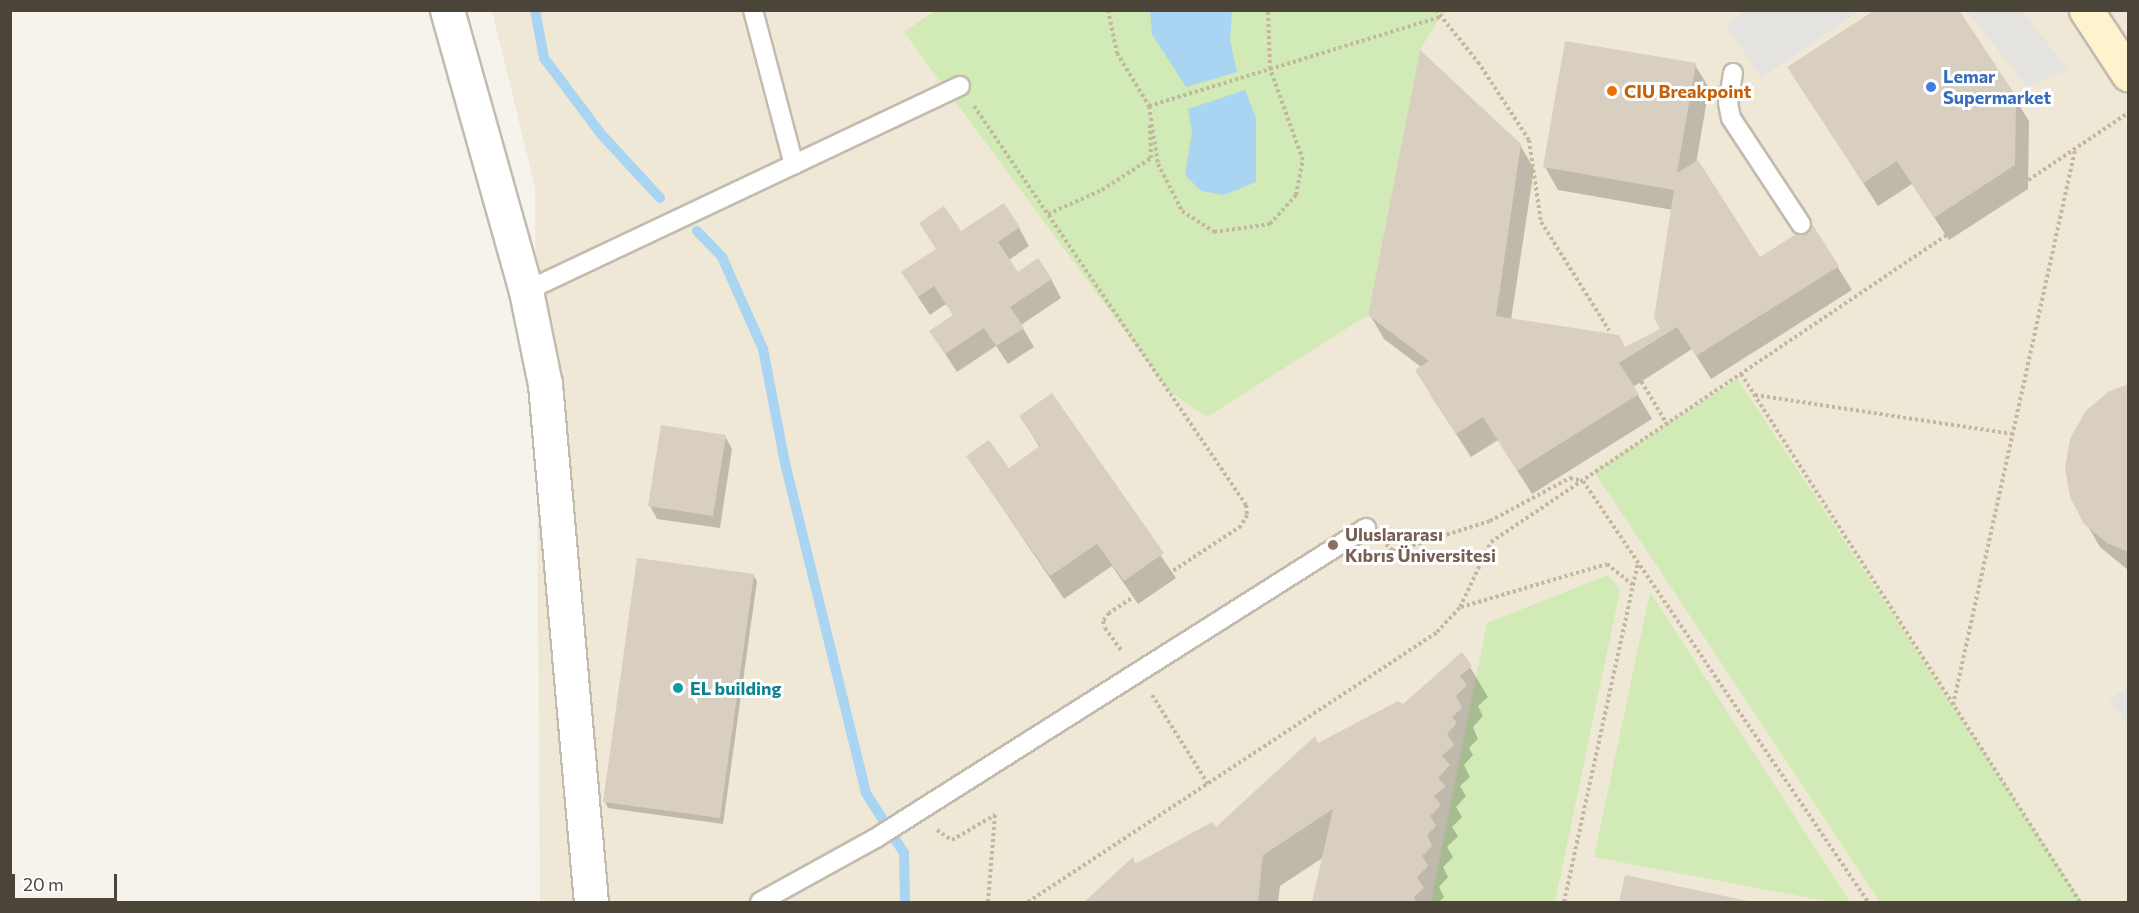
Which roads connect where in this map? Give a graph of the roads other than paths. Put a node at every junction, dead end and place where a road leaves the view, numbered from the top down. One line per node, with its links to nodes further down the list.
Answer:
1 (447, 10): 9 (street)
2 (753, 10): 7 (lane)
3 (2086, 10): 5 (main road)
4 (1733, 73): 8 (lane)
5 (2128, 74)
6 (960, 86): 7 (lane)
7 (794, 165): 9 (lane)
8 (1801, 224)
9 (526, 291): 11 (street)
10 (1366, 528): 12 (lane)
11 (591, 903)
12 (760, 903)

